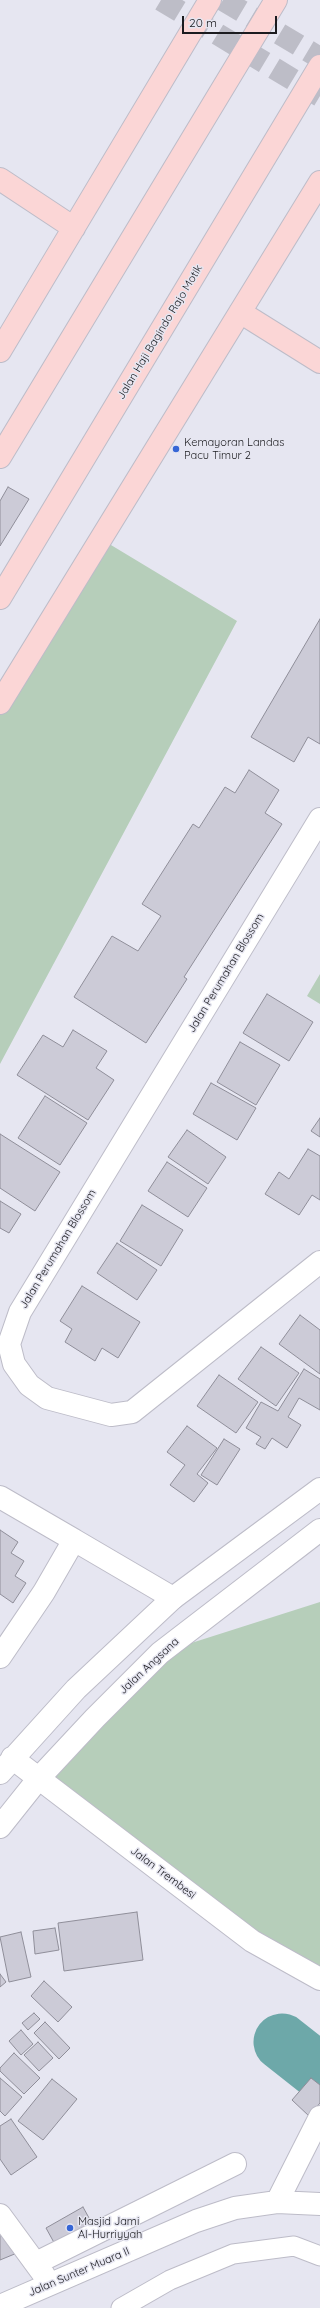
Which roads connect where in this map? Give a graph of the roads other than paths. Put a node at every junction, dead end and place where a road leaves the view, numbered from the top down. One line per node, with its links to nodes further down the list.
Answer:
1 (210, 0): 6 (main road)
2 (276, 0): 10 (main road)
3 (320, 66): 11 (main road, Jalan Haji Bagindo Rajo Motik)
4 (0, 179): 6 (main road)
5 (320, 182): 7 (main road)
6 (74, 228): 8 (main road)
7 (240, 312): 9 (main road); 12 (main road)
8 (0, 351)
9 (320, 362)
10 (0, 457)
11 (0, 598)
12 (0, 703)
13 (320, 819): 14 (street, Jalan Perumahan Blossom)
14 (320, 1262)
15 (320, 1489): 19 (street)
16 (0, 1497): 18 (street)
17 (320, 1530): 22 (street, Jalan Angsana)
18 (74, 1540): 19 (street); 20 (street)
19 (173, 1598): 21 (street)
20 (0, 1657)
21 (6, 1766): 22 (street, Jalan Trembesi)
22 (40, 1778): 23 (street, Jalan Angsana); 24 (street, Jalan Trembesi)
23 (0, 1827)
24 (320, 1979)
25 (320, 2117): 27 (street)
26 (235, 2164): 31 (street)
27 (277, 2202): 28 (street, Jalan Sunter Muara II); 32 (street, Jalan Sunter Muara II)
28 (320, 2204)
29 (0, 2215): 31 (street)
30 (320, 2256): 34 (lane)
31 (36, 2263): 32 (street)
32 (51, 2284): 33 (street, Jalan Sunter Muara II)
33 (0, 2306)
34 (121, 2308)

